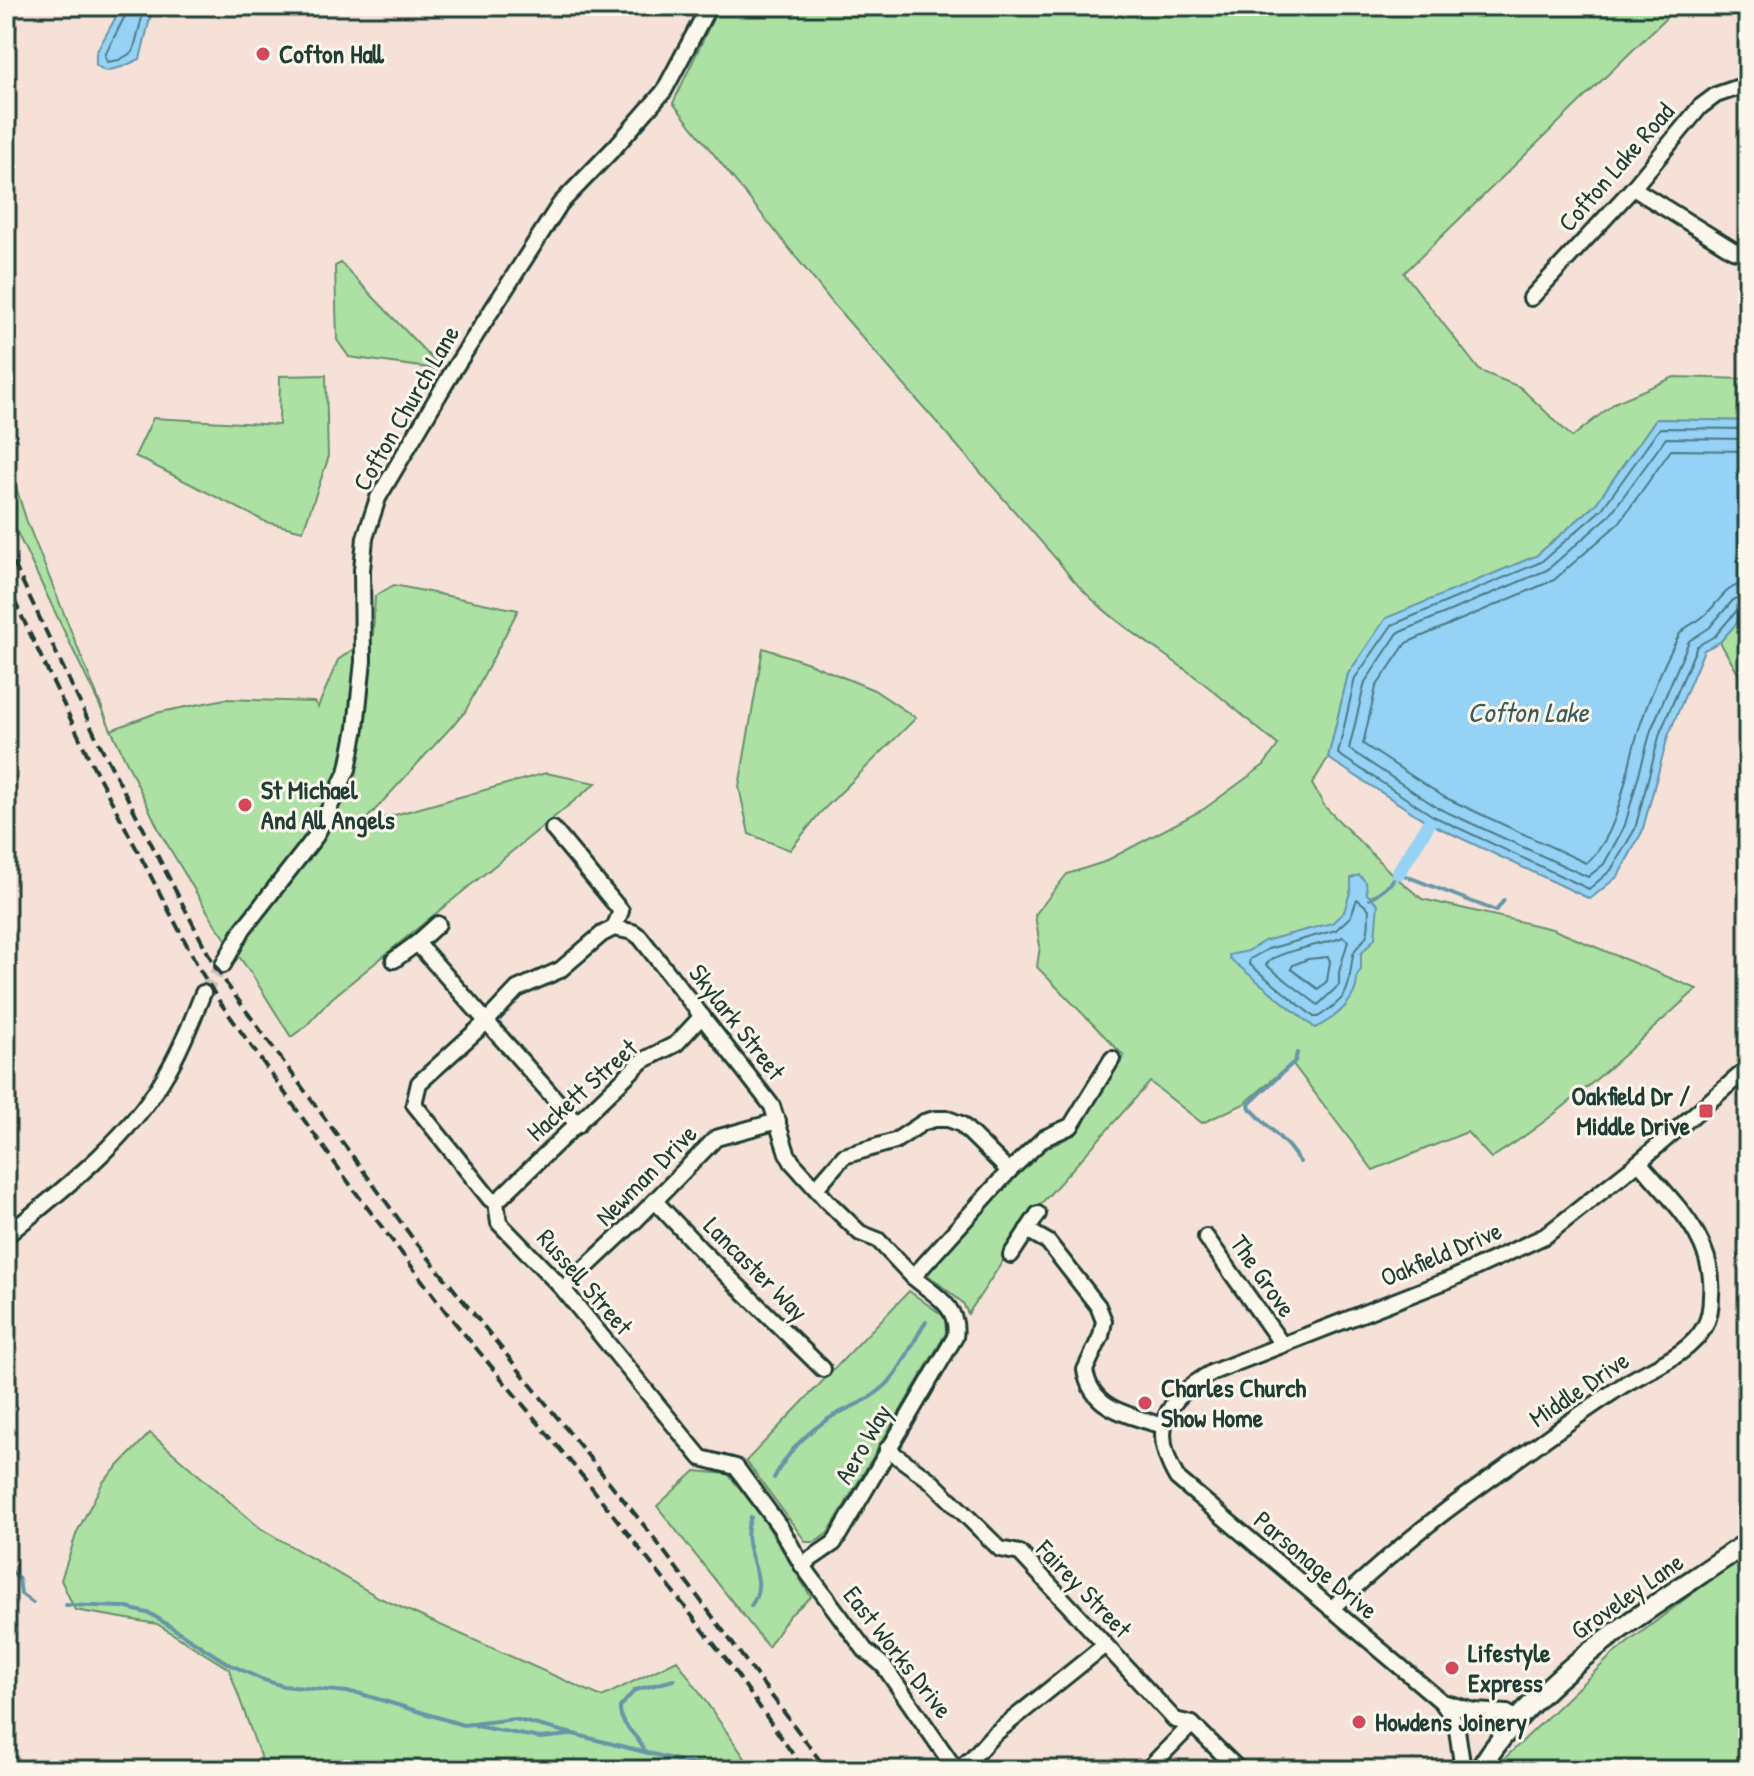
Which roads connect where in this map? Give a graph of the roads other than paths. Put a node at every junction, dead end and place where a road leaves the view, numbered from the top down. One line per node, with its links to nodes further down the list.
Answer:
1 (709, 6): 11 (street, Cofton Church Lane)
2 (1748, 84): 3 (street, Cofton Lake Road)
3 (1633, 188): 4 (street); 5 (street, Cofton Lake Road)
4 (1748, 254)
5 (1531, 298)
6 (553, 829): 8 (street)
7 (438, 924): 9 (street)
8 (614, 928): 13 (street, Skylark Street); 14 (street)
9 (417, 943): 10 (street); 14 (street)
10 (394, 960)
11 (223, 965)
12 (203, 993): 26 (street)
13 (702, 1016): 17 (street, Skylark Street); 18 (street, Hackett Street)
14 (485, 1023): 18 (street); 23 (street, Russell Street)
15 (1112, 1059): 20 (street)
16 (1748, 1068): 19 (street, Oakfield Drive)
17 (778, 1121): 21 (street, Skylark Street); 22 (street, Newman Drive)
18 (578, 1125): 23 (street, Hackett Street)
19 (1639, 1162): 32 (street, Oakfield Drive); 38 (street, Middle Drive)
20 (1009, 1171): 21 (street); 29 (street)
21 (816, 1188): 29 (street, Skylark Street)
22 (655, 1201): 30 (street, Newman Drive); 33 (street, Lancaster Way)
23 (496, 1202): 30 (street, Russell Street)
24 (1038, 1214): 25 (street)
25 (1027, 1230): 28 (street); 34 (street)
26 (6, 1236)
27 (1206, 1237): 32 (street, The Grove)
28 (1011, 1255)
29 (913, 1277): 31 (street, Skylark Street)
30 (563, 1289): 37 (street, Russell Street)
31 (955, 1337): 35 (street, Aero Way)
32 (1281, 1343): 34 (street, Oakfield Drive)
33 (823, 1369)
34 (1163, 1426): 38 (street, Parsonage Drive)
35 (887, 1449): 37 (street, Aero Way); 39 (street, Fairey Street)
36 (1748, 1542): 42 (main road, Groveley Lane)
37 (802, 1565): 45 (street, East Works Drive)
38 (1331, 1609): 40 (street, Parsonage Drive)
39 (1105, 1645): 43 (street, Fairey Street); 45 (street)
40 (1442, 1702): 41 (street, Parsonage Drive); 44 (street, Parsonage Drive)
41 (1474, 1711): 42 (street, Parsonage Drive); 44 (street)
42 (1517, 1719): 49 (main road, Groveley Lane)
43 (1192, 1724): 46 (street); 47 (street, Fairey Street)
44 (1460, 1739): 48 (street, Parsonage Drive)
45 (957, 1770)
46 (1147, 1770)
47 (1239, 1770)
48 (1463, 1770)
49 (1479, 1770)

